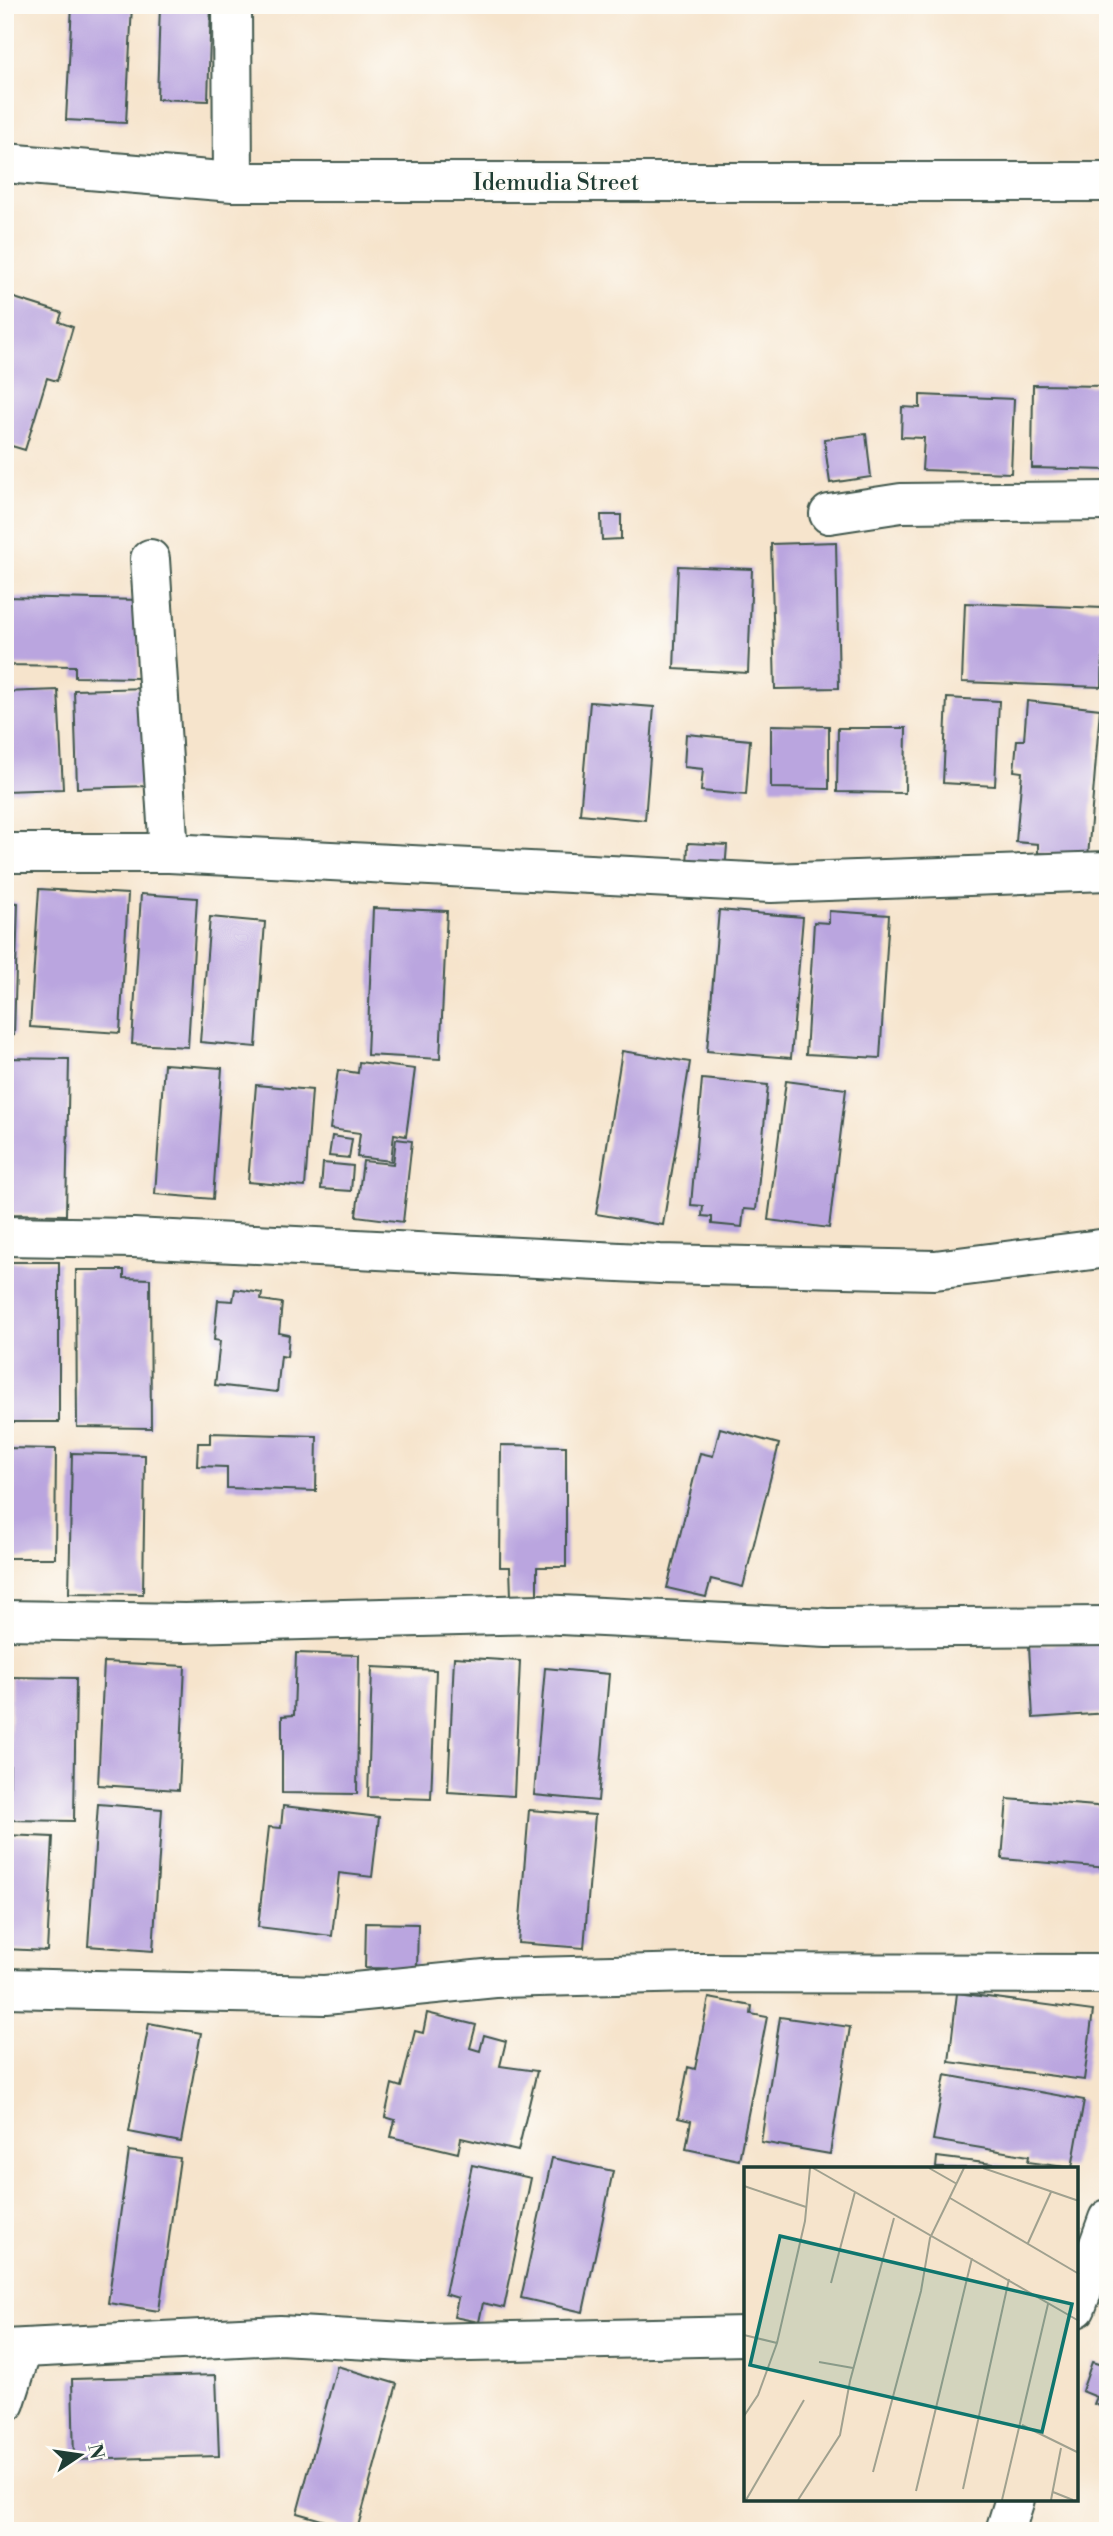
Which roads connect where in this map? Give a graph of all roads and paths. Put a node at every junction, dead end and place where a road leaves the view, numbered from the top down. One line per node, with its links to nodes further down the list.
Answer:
1 (232, 5): 3 (street)
2 (5, 163): 3 (street, Idemudia Street)
3 (233, 182): 4 (street, Idemudia Street)
4 (1108, 182)
5 (1108, 500): 6 (street)
6 (829, 513)
7 (150, 559): 9 (street)
8 (5, 853): 9 (street)
9 (169, 853): 10 (street)
10 (1108, 871)
11 (5, 1236): 12 (street)
12 (1108, 1248)
13 (5, 1620): 14 (street)
14 (1108, 1626)
15 (1108, 1974): 16 (street)
16 (5, 1988)
17 (1108, 2219): 18 (street)
18 (1078, 2302)
19 (744, 2336): 20 (street)
20 (14, 2349): 21 (street)
21 (5, 2403)
22 (1014, 2501): 23 (street)
23 (1005, 2531)

